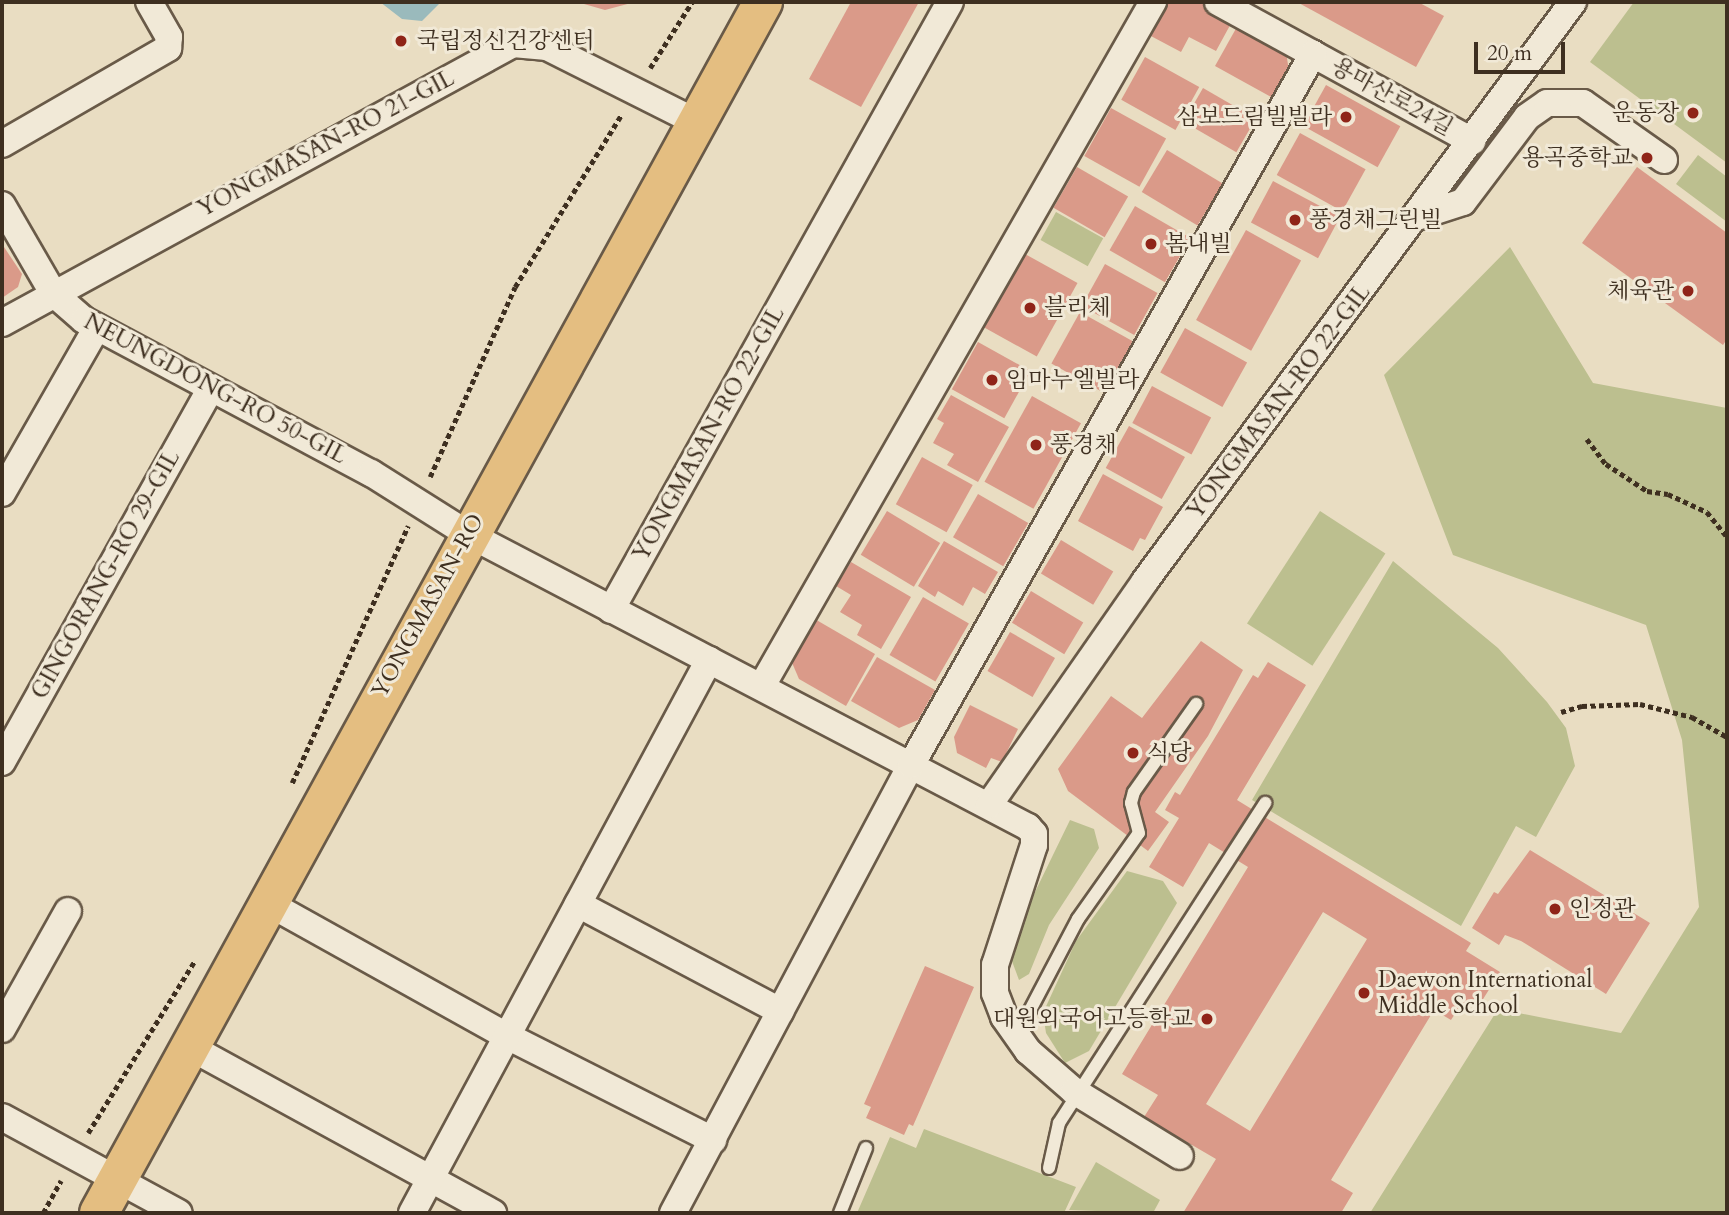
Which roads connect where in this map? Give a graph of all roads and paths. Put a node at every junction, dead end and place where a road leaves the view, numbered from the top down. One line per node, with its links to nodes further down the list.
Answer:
1 (149, 2): 12 (street)
2 (692, 2): 9 (path)
3 (762, 2): 10 (main road, YONGMASAN-RO)
4 (950, 2): 25 (street, YONGMASAN-RO 22-GIL)
5 (1153, 2): 27 (street)
6 (1218, 2): 8 (street, 용마산로24길)
7 (1573, 2): 11 (street, YONGMASAN-RO 22-GIL)
8 (1312, 54): 11 (street, 용마산로24길); 32 (street)
9 (636, 92): 10 (street, YONGMASAN-RO 21-GIL); 16 (street, YONGMASAN-RO 21-GIL); 22 (path)
10 (694, 121): 23 (main road, YONGMASAN-RO)
11 (1472, 141): 15 (street, YONGMASAN-RO 22-GIL)
12 (2, 144)
13 (1664, 160): 15 (street)
14 (2, 205): 16 (street, NEUNGDONG-RO 50-GIL)
15 (1417, 217): 35 (street, YONGMASAN-RO 22-GIL)
16 (53, 293): 17 (street, YONGMASAN-RO 21-GIL); 18 (street, NEUNGDONG-RO 50-GIL)
17 (2, 323)
18 (97, 327): 19 (street, NEUNGDONG-RO 50-GIL); 21 (street)
19 (211, 388): 22 (street, NEUNGDONG-RO 50-GIL); 31 (street, GINGORANG-RO 29-GIL)
20 (1587, 439): 24 (path)
21 (2, 493)
22 (419, 502): 23 (street, NEUNGDONG-RO 50-GIL); 33 (path)
23 (468, 534): 25 (street); 36 (main road, YONGMASAN-RO)
24 (1727, 537)
25 (611, 610): 26 (street)
26 (709, 660): 27 (street); 37 (street)
27 (763, 684): 32 (street)
28 (1196, 704): 43 (lane)
29 (1561, 712): 30 (path)
30 (1727, 737)
31 (2, 762)
32 (911, 765): 35 (street); 40 (street)
33 (289, 790)
34 (1265, 803): 45 (lane)
35 (989, 806): 43 (street)
36 (266, 902): 42 (street); 44 (main road, YONGMASAN-RO)
37 (578, 904): 40 (street); 42 (street)
38 (68, 911): 41 (street)
39 (197, 958): 49 (path)
40 (780, 1011): 47 (street)
41 (2, 1028)
42 (507, 1036): 47 (street); 53 (street)
43 (1016, 1038): 45 (street)
44 (188, 1046): 52 (main road, YONGMASAN-RO); 53 (street)
45 (1078, 1094): 50 (street); 51 (lane)
46 (2, 1117): 49 (street)
47 (713, 1140): 59 (street)
48 (866, 1148): 60 (lane)
49 (75, 1156): 52 (street); 54 (path)
50 (1180, 1156)
51 (1049, 1168)
52 (117, 1179): 55 (main road, YONGMASAN-RO); 56 (street)
53 (429, 1181): 57 (street); 58 (street)
54 (43, 1213)
55 (99, 1213)
56 (179, 1213)
57 (412, 1213)
58 (493, 1213)
59 (673, 1213)
60 (840, 1213)

